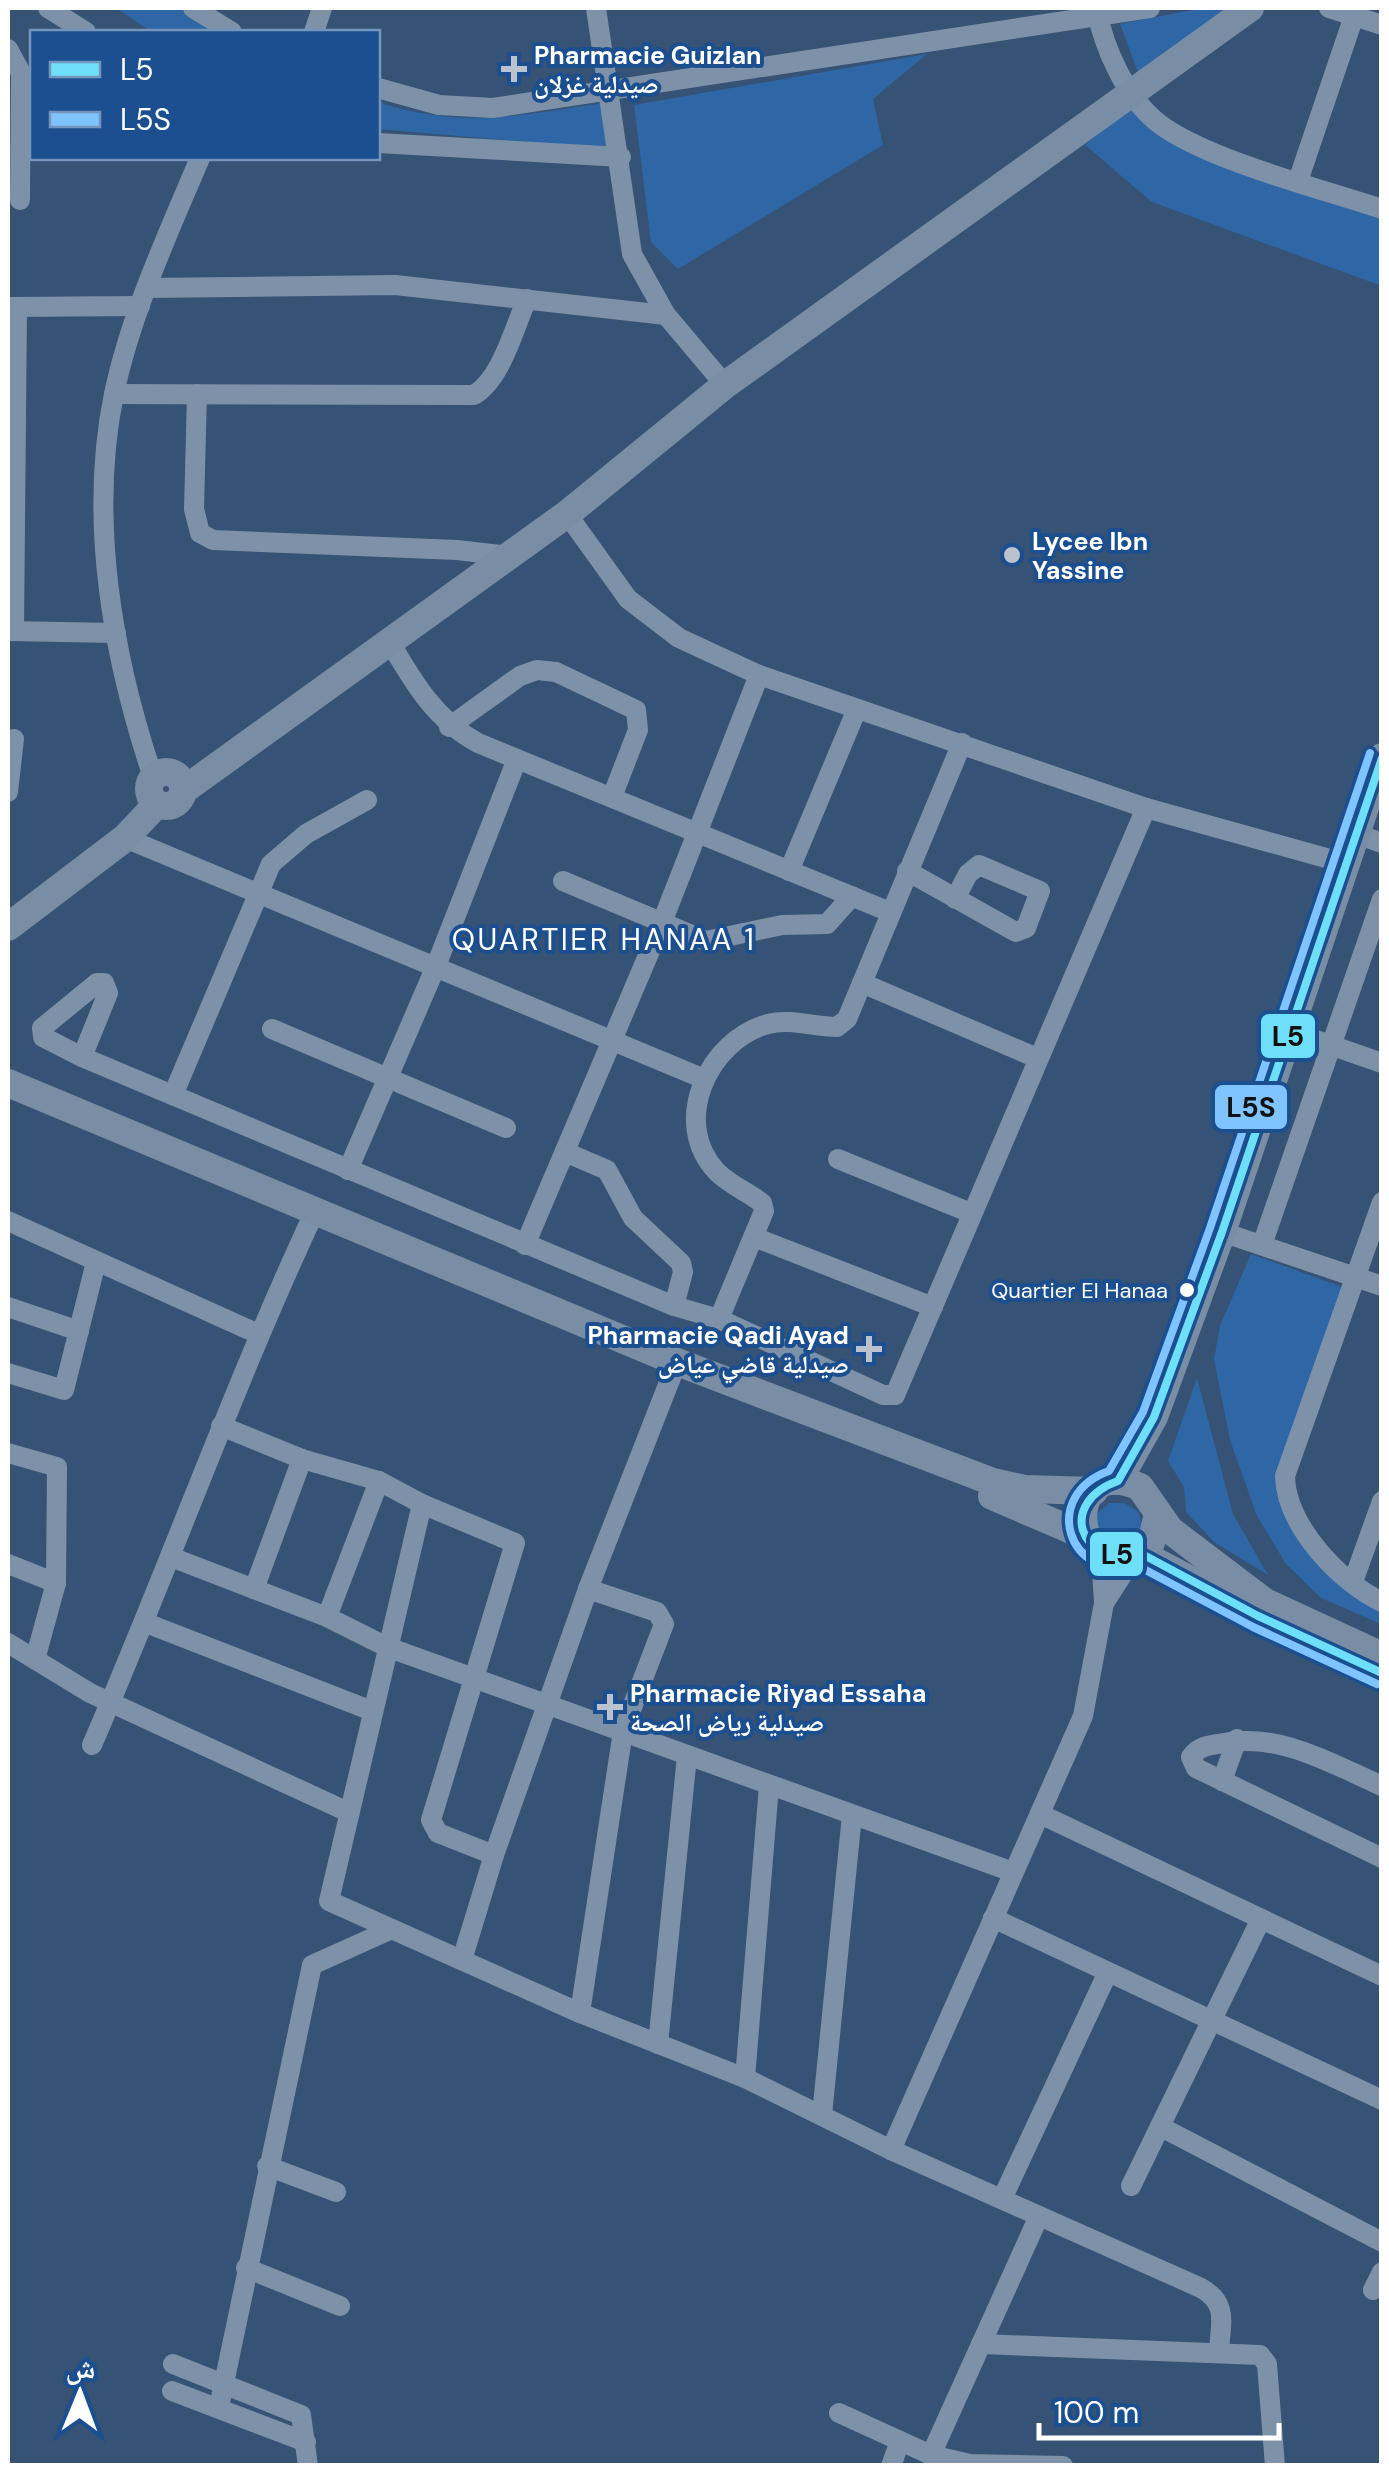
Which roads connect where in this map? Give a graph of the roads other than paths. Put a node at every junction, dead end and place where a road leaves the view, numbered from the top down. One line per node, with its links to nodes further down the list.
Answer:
1 (48, 8): 10 (street)
2 (193, 8): 11 (street)
3 (596, 8): 14 (street)
4 (1150, 8): 7 (street)
5 (1249, 8): 15 (main road)
6 (1329, 8): 8 (street)
7 (1096, 11): 14 (street); 15 (street)
8 (1354, 16): 9 (street); 19 (street)
9 (1382, 26)
10 (83, 30)
11 (229, 30)
12 (8, 49): 20 (street)
13 (380, 89): 14 (street)
14 (611, 92): 17 (street)
15 (1130, 94): 19 (street); 26 (main road)
16 (380, 143): 17 (street)
17 (621, 157): 25 (street)
18 (199, 160): 22 (street)
19 (1298, 181): 21 (street)
20 (20, 200)
21 (1382, 210)
22 (144, 297): 23 (street); 24 (street); 27 (street)
23 (527, 299): 25 (street); 28 (street)
24 (12, 308): 29 (street)
25 (666, 315): 26 (street)
26 (725, 384): 30 (main road)
27 (114, 394): 28 (street); 33 (street)
28 (197, 394): 31 (street)
29 (11, 416): 32 (street)
30 (567, 514): 31 (main road); 35 (street)
31 (509, 556): 34 (main road)
32 (11, 632): 33 (street)
33 (116, 633): 42 (street)
34 (391, 644): 37 (street); 42 (main road)
35 (760, 676): 36 (street); 47 (street)
36 (858, 709): 39 (street); 52 (street)
37 (449, 727): 41 (street); 44 (street)
38 (14, 739): 43 (street)
39 (962, 743): 46 (street); 53 (street)
40 (1382, 757): 48 (main road)
41 (517, 759): 44 (street); 62 (street)
42 (155, 791): 49 (main road)
43 (8, 792)
44 (612, 797): 47 (street)
45 (367, 800): 55 (street)
46 (1146, 808): 51 (street); 69 (street)
47 (698, 833): 52 (street); 60 (street)
48 (1354, 833): 50 (street); 51 (main road)
49 (125, 838): 55 (street); 61 (main road)
50 (1382, 843)
51 (1344, 863): 65 (main road)
52 (790, 871): 56 (street)
53 (908, 871): 57 (street); 59 (street)
54 (562, 882): 60 (street)
55 (258, 892): 62 (street); 74 (street)
56 (852, 896): 59 (street); 60 (street)
57 (955, 899)
58 (1382, 899): 67 (street)
59 (890, 912): 63 (street)
60 (661, 925): 66 (street)
61 (8, 926)
62 (436, 966): 66 (street); 71 (street)
63 (862, 983): 69 (street); 72 (street)
64 (272, 1029): 71 (street)
65 (1288, 1030): 67 (street); 84 (main road)
66 (612, 1042): 72 (street); 77 (street)
67 (1330, 1045): 70 (street); 87 (street)
68 (82, 1057): 74 (street)
69 (1037, 1058): 81 (street)
70 (1382, 1063)
71 (387, 1078): 76 (street); 79 (street)
72 (702, 1078): 85 (street)
73 (8, 1083): 82 (main road)
74 (172, 1096): 79 (street)
75 (8, 1099): 82 (main road)
76 (506, 1128)
77 (564, 1152): 86 (street); 91 (street)
78 (838, 1160): 81 (street)
79 (348, 1170): 86 (street)
80 (1382, 1202): 89 (street)
81 (971, 1214): 93 (street)
82 (312, 1218): 96 (street); 97 (main road)
83 (8, 1221): 88 (street)
84 (1222, 1232): 87 (street); 99 (main road)
85 (754, 1237): 93 (street); 94 (street)
86 (525, 1245): 91 (street)
87 (1262, 1245): 89 (street)
88 (96, 1262): 95 (street); 96 (street)
89 (1358, 1278): 90 (street); 112 (street)
90 (1382, 1286)
91 (674, 1306): 94 (street)
92 (8, 1307): 95 (street)
93 (933, 1307): 94 (street)
94 (719, 1319)
95 (80, 1331): 98 (street)
96 (258, 1334): 100 (street)
97 (675, 1369): 104 (main road); 108 (main road); 115 (street)
98 (8, 1373)
99 (1154, 1417): 104 (main road); 107 (main road)
100 (222, 1426): 102 (street); 110 (street)
101 (8, 1453): 113 (street)
102 (302, 1459): 103 (street); 114 (street)
103 (379, 1481): 106 (street); 118 (street)
104 (1106, 1486): 107 (main road); 108 (main road)
105 (1382, 1501): 112 (street)
106 (422, 1504): 121 (street); 125 (street)
107 (1153, 1505): 109 (main road); 123 (main road)
108 (1092, 1545): 109 (main road); 117 (street)
109 (1137, 1554): 117 (street); 124 (main road)
110 (171, 1557): 114 (street); 119 (street)
111 (8, 1564): 113 (street)
112 (1353, 1582): 116 (street)
113 (56, 1583): 122 (street)
114 (254, 1589): 118 (street)
115 (588, 1589): 127 (street); 129 (street)
116 (1382, 1602)
117 (1104, 1603): 137 (street)
118 (327, 1617): 121 (street)
119 (146, 1623): 126 (street); 128 (street)
120 (8, 1643): 122 (street)
121 (387, 1647): 125 (street); 128 (street)
122 (36, 1656): 126 (street)
123 (1382, 1656)
124 (1382, 1673)
125 (472, 1677): 127 (street); 139 (street)
126 (110, 1703): 131 (street); 136 (street)
127 (548, 1703): 129 (street); 139 (street)
128 (372, 1712): 136 (street)
129 (623, 1732): 132 (street); 148 (street)
130 (1237, 1740): 133 (street); 133 (street); 135 (street)
131 (92, 1745)
132 (687, 1756): 134 (street); 150 (street)
133 (1222, 1781): 140 (street)
134 (769, 1786): 138 (street); 151 (street)
135 (1382, 1786)
136 (348, 1812): 144 (street)
137 (1040, 1814): 141 (street); 143 (street)
138 (852, 1815): 141 (street); 153 (street)
139 (494, 1855): 145 (street)
140 (1382, 1858)
141 (1013, 1872): 142 (street)
142 (993, 1918): 146 (street); 155 (street)
143 (1261, 1919): 147 (street); 149 (street)
144 (392, 1929): 145 (street); 156 (street)
145 (462, 1960): 148 (street)
146 (1108, 1972): 149 (street); 159 (street)
147 (1382, 1976)
148 (580, 2013): 150 (street)
149 (1213, 2021): 152 (street); 154 (street)
150 (658, 2044): 151 (street)
151 (745, 2078): 153 (street)
152 (1382, 2100)
153 (822, 2115): 155 (street)
154 (1161, 2126): 157 (street); 161 (street)
155 (891, 2150): 159 (street)
156 (267, 2166): 158 (street); 162 (street)
157 (1131, 2186)
158 (336, 2192)
159 (1002, 2199): 160 (street)
160 (1039, 2216): 164 (street); 165 (street)
161 (1382, 2242)
162 (246, 2268): 163 (street); 167 (street)
163 (340, 2306)
164 (981, 2344): 165 (street); 173 (street)
165 (1219, 2350): 178 (street)
166 (174, 2364): 167 (street)
167 (222, 2382): 169 (street); 172 (street)
168 (172, 2391): 169 (street)
169 (219, 2407): 172 (street)
170 (839, 2413): 171 (street)
171 (900, 2441): 173 (street); 176 (street)
172 (306, 2442): 175 (street)
173 (931, 2455): 174 (street)
174 (1004, 2465): 177 (street)
175 (308, 2466)
176 (891, 2466)
177 (1063, 2466)
178 (1275, 2466)

